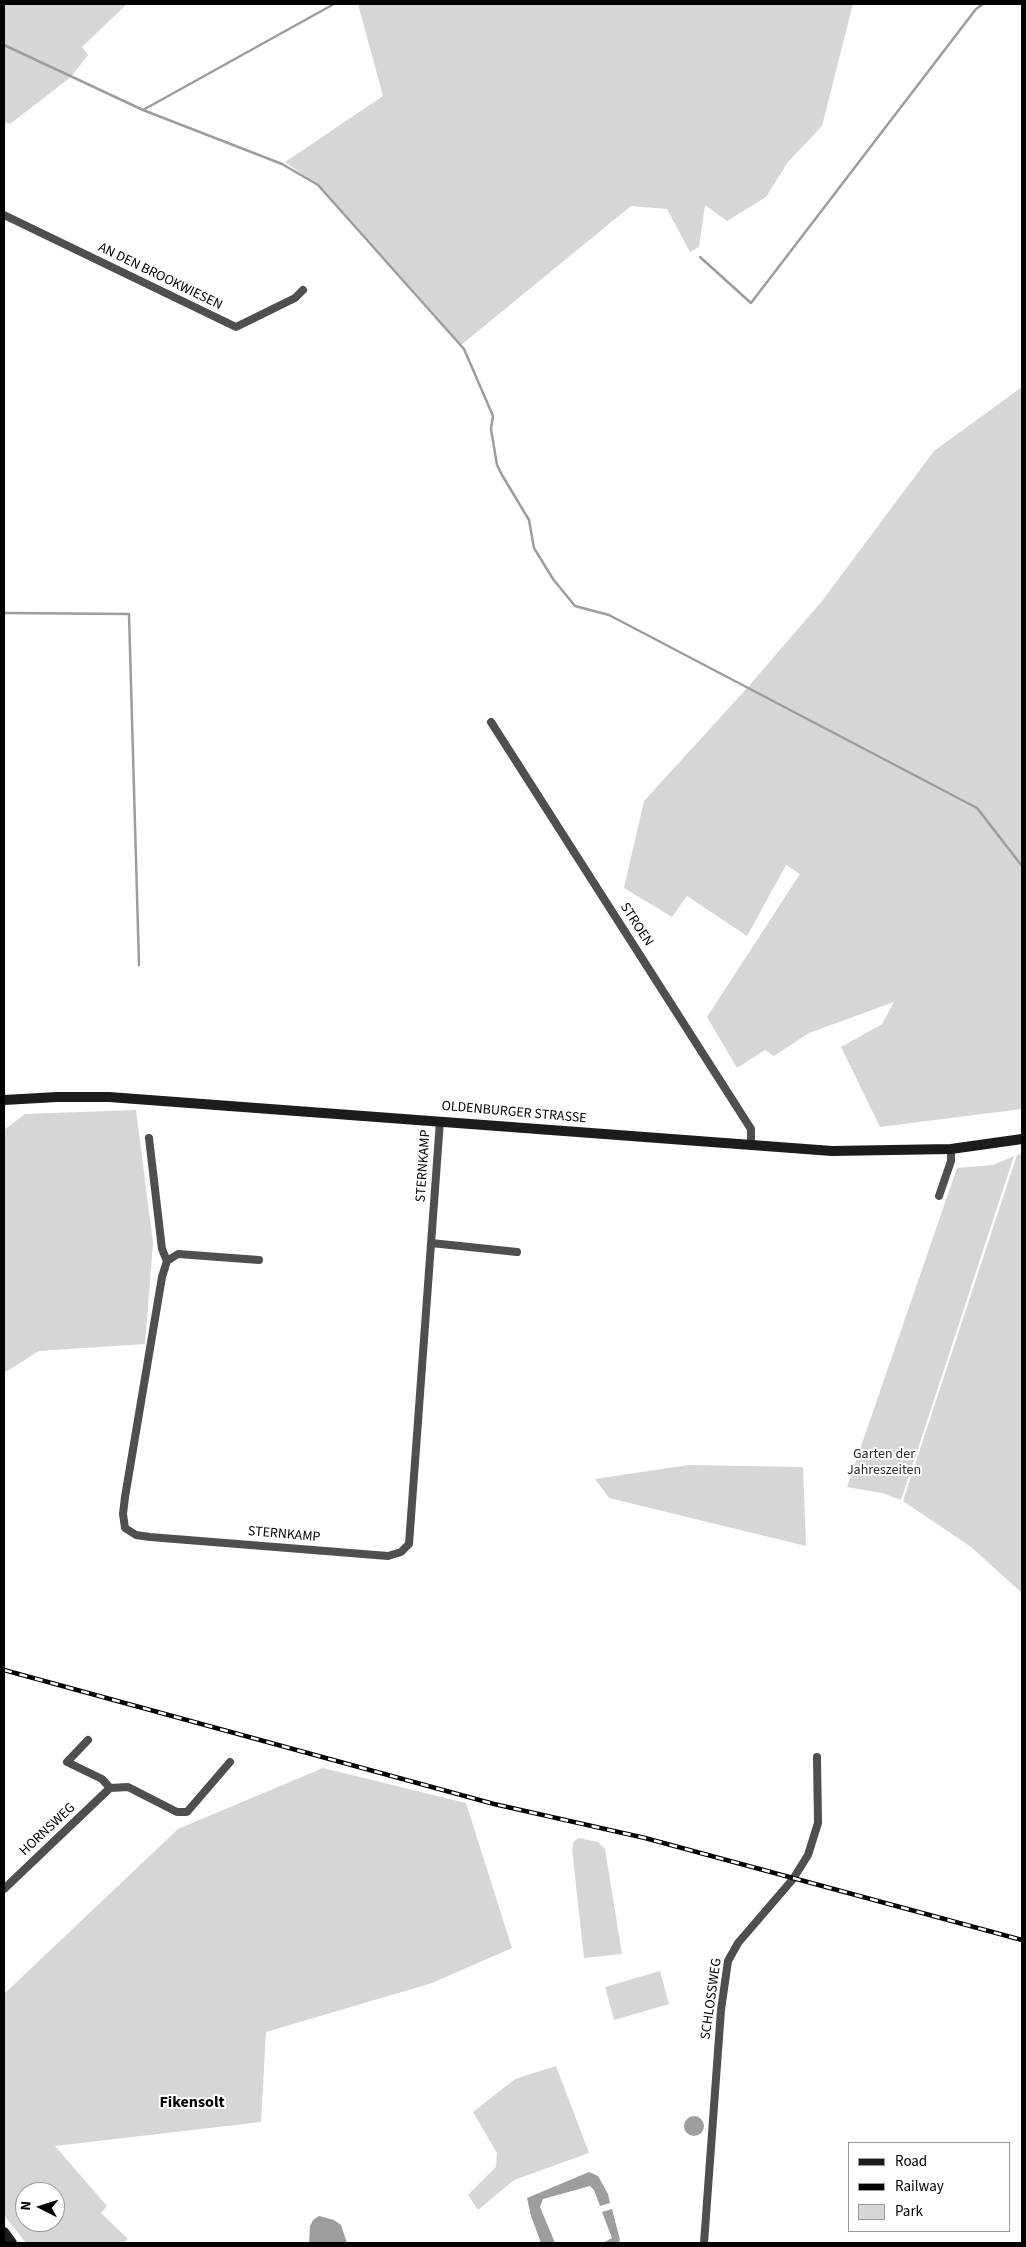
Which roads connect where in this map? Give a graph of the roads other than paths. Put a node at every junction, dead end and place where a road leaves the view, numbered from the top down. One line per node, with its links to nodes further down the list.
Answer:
1 (4, 215): 2 (street, AN DEN BROOKWIESEN)
2 (303, 290)
3 (491, 722): 8 (street, STROEN)
4 (4, 1100): 5 (main road, OLDENBURGER STRASSE)
5 (440, 1121): 8 (main road, OLDENBURGER STRASSE); 11 (street, STERNKAMP)
6 (149, 1138): 14 (street, STERNKAMP)
7 (1022, 1139): 9 (main road, OLDENBURGER STRASSE)
8 (751, 1145): 9 (main road, OLDENBURGER STRASSE)
9 (951, 1149): 10 (street)
10 (939, 1196)
11 (431, 1244): 12 (street); 14 (street, STERNKAMP)
12 (517, 1252)
13 (259, 1260): 14 (street)
14 (167, 1261)
15 (88, 1740): 18 (street)
16 (817, 1757): 22 (street, SCHLOSSWEG)
17 (230, 1762): 18 (street)
18 (110, 1788): 19 (street, HORNSWEG)
19 (4, 1889)
20 (4, 2232): 21 (main road)
21 (12, 2243)
22 (704, 2243)

